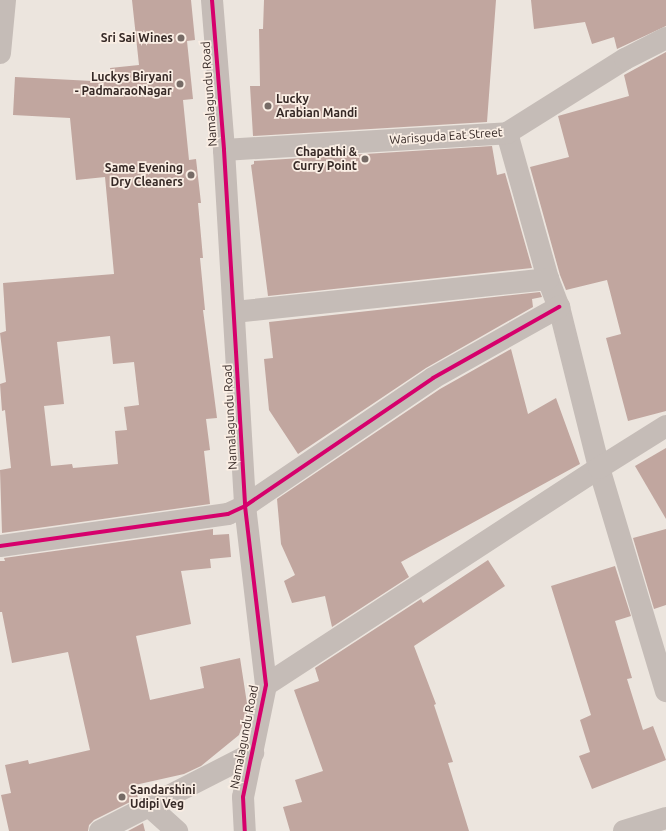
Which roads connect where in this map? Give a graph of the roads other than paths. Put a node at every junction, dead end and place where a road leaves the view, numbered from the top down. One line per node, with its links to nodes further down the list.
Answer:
1 (5, 0): 4 (street)
2 (212, 0): 6 (street, Namalagundu Road)
3 (666, 38): 5 (street, Warisguda Eat Street)
4 (0, 53)
5 (507, 133): 6 (street, Warisguda Eat Street); 7 (street)
6 (224, 150): 9 (street, Namalagundu Road)
7 (548, 279): 8 (street); 9 (street)
8 (559, 307): 11 (street); 12 (street)
9 (234, 312): 12 (street, Namalagundu Road)
10 (666, 426): 11 (street)
11 (599, 468): 14 (street); 15 (street)
12 (245, 506): 13 (street); 14 (street, Namalagundu Road)
13 (0, 546)
14 (266, 685): 16 (street, Namalagundu Road)
15 (666, 691)
16 (253, 753): 17 (street); 21 (street, Namalagundu Road)
17 (149, 806): 19 (street); 20 (street)
18 (666, 818): 22 (street)
19 (100, 831)
20 (177, 831)
21 (245, 831)
22 (624, 831)

